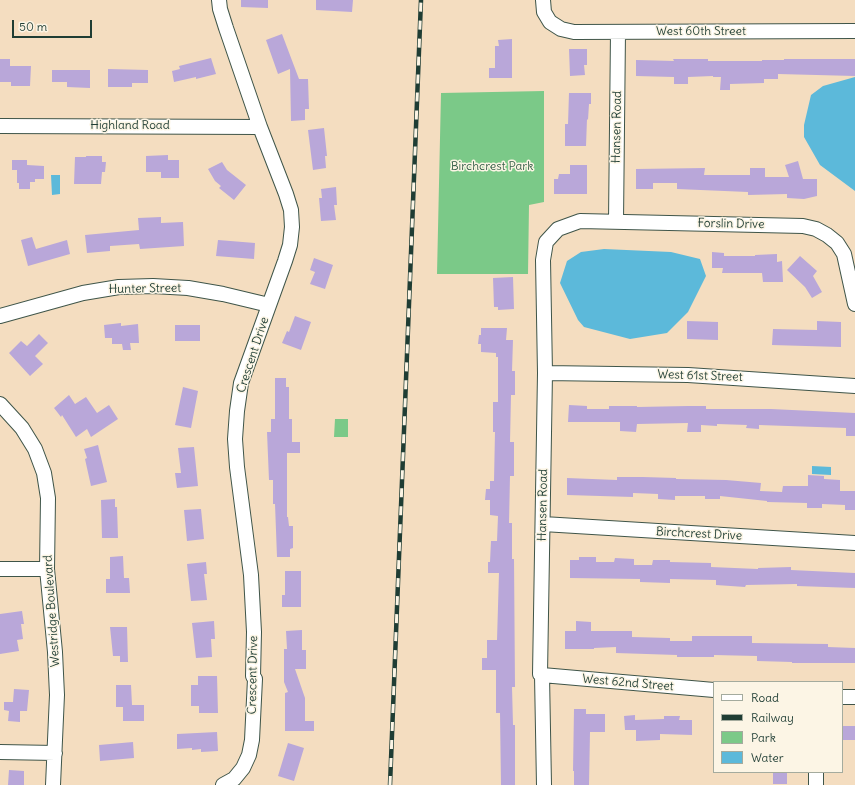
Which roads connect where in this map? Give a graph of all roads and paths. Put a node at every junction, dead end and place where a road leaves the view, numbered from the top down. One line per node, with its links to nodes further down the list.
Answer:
1 (219, 0): 6 (street, Crescent Drive)
2 (543, 0): 4 (street, West 60th Street)
3 (855, 31): 4 (street, West 60th Street)
4 (618, 32): 7 (street, Hansen Road)
5 (0, 126): 6 (street, Highland Road)
6 (260, 127): 10 (street, Crescent Drive)
7 (616, 222): 8 (street, Forslin Drive); 9 (street, Forslin Drive)
8 (558, 229): 12 (street, Hansen Road)
9 (855, 304)
10 (268, 305): 11 (street, Hunter Street); 27 (street, Crescent Drive)
11 (0, 316)
12 (545, 373): 13 (street, West 61st Street); 15 (street, Hansen Road)
13 (855, 386)
14 (0, 404): 18 (street, Westridge Boulevard)
15 (543, 524): 16 (street, Birchcrest Drive); 19 (street, Hansen Road)
16 (855, 543)
17 (0, 569): 18 (street)
18 (47, 569): 24 (street, Westridge Boulevard)
19 (542, 676): 20 (street, West 62nd Street); 28 (street, Hansen Road)
20 (713, 690)
21 (843, 697): 22 (street)
22 (855, 697)
23 (0, 752): 24 (street)
24 (55, 753): 26 (street, Westridge Boulevard)
25 (816, 773): 29 (street)
26 (53, 785)
27 (223, 785)
28 (544, 785)
29 (816, 785)

